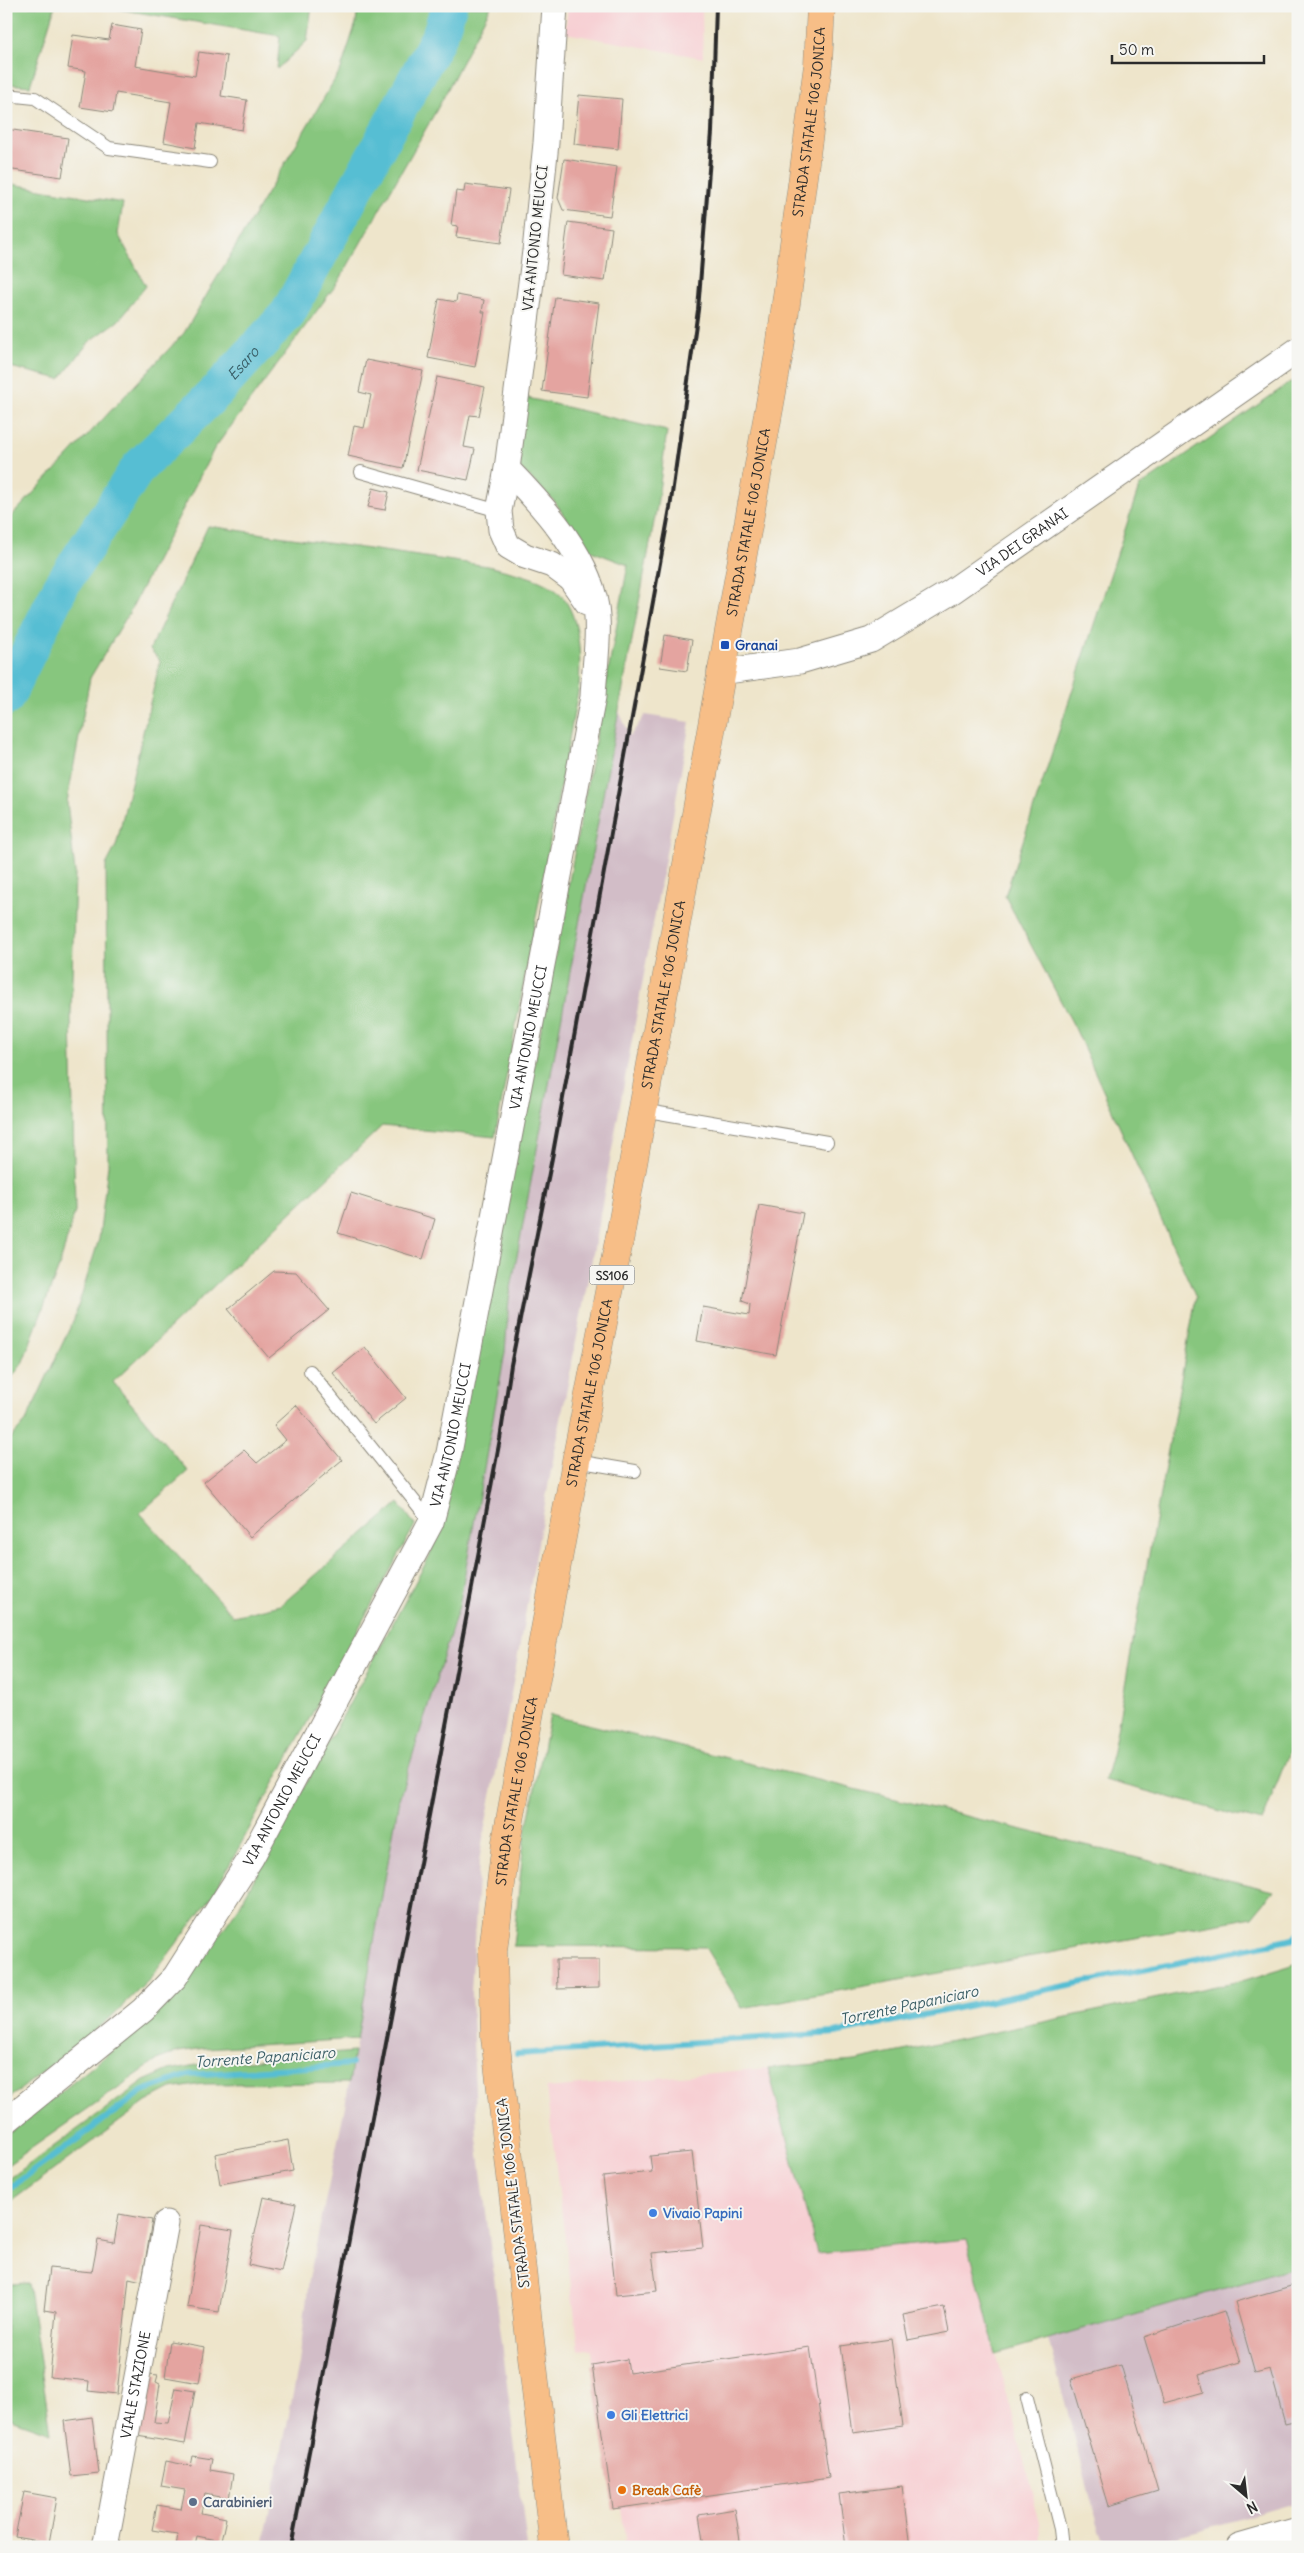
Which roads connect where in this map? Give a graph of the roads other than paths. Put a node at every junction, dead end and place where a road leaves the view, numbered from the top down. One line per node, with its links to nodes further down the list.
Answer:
1 (555, 6): 6 (street, VIA ANTONIO MEUCCI)
2 (821, 6): 10 (main road, STRADA STATALE 106 JONICA / SS106)
3 (6, 95): 4 (lane)
4 (210, 162)
5 (1298, 350): 10 (street, VIA DEI GRANAI)
6 (507, 469): 8 (street, VIA ANTONIO MEUCCI); 9 (street, VIA ANTONIO MEUCCI)
7 (361, 472): 8 (lane)
8 (499, 511): 9 (street)
9 (597, 617): 16 (street, VIA ANTONIO MEUCCI)
10 (720, 672): 11 (main road, STRADA STATALE 106 JONICA / SS106)
11 (642, 1110): 12 (lane); 14 (main road, STRADA STATALE 106 JONICA / SS106)
12 (827, 1142)
13 (310, 1371): 16 (lane)
14 (576, 1461): 15 (lane); 22 (main road, STRADA STATALE 106 JONICA / SS106)
15 (635, 1471)
16 (431, 1522): 17 (street, VIA ANTONIO MEUCCI)
17 (6, 2121)
18 (166, 2222): 21 (street, VIALE STAZIONE)
19 (1027, 2398): 23 (lane)
20 (1298, 2530): 24 (street)
21 (105, 2547)
22 (554, 2547)
23 (1062, 2547)
24 (1239, 2547)

